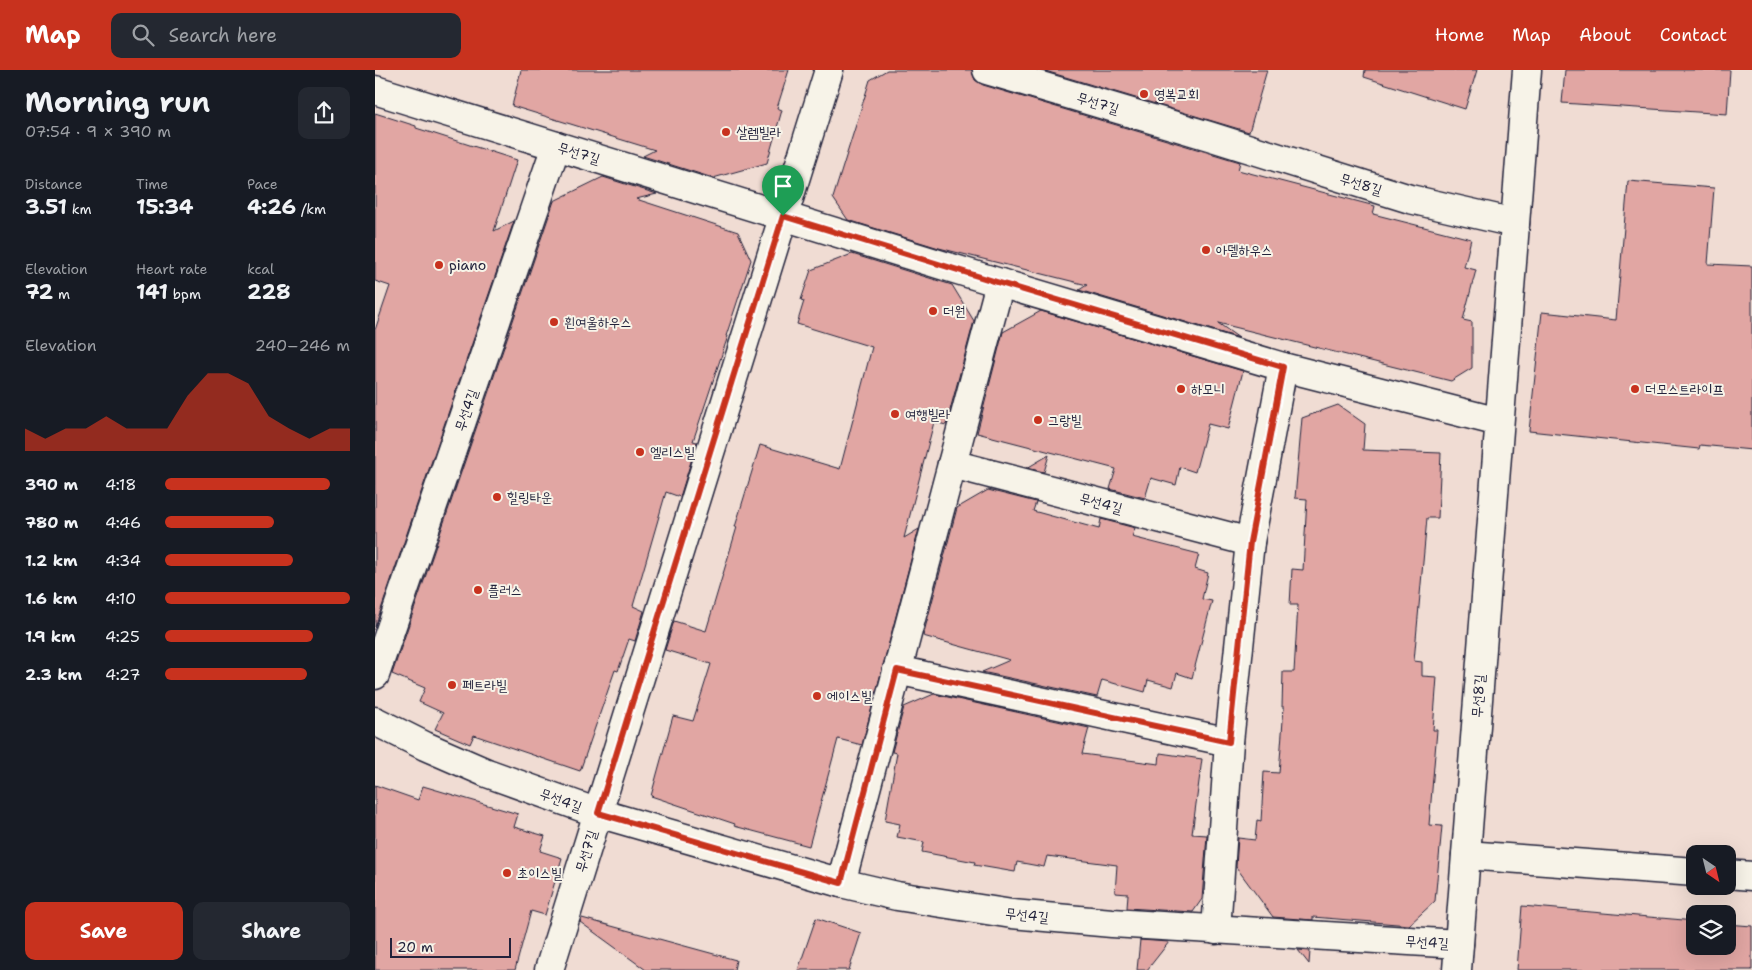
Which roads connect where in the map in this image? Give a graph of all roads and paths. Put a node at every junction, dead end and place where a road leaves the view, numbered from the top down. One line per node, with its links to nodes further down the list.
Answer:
1 (829, 70): 7 (street, 무선7길)
2 (987, 70): 5 (street, 무선7길)
3 (1527, 70): 8 (street, 무선8길)
4 (375, 90): 6 (street, 무선7길)
5 (1209, 136): 8 (street, 무선8길)
6 (557, 146): 7 (street, 무선7길); 15 (street, 무선4길)
7 (783, 216): 9 (street, 무선7길); 18 (street, 무선7길)
8 (1515, 223): 11 (street, 무선8길)
9 (1000, 283): 10 (street); 12 (street)
10 (1283, 367): 11 (street); 13 (street)
11 (1499, 422): 19 (street, 무선8길)
12 (952, 464): 13 (street, 무선4길); 14 (street)
13 (1250, 542): 17 (street)
14 (897, 670): 17 (street); 23 (street)
15 (375, 674)
16 (375, 721): 18 (street, 무선4길)
17 (1229, 742): 24 (street)
18 (598, 813): 23 (street, 무선4길); 26 (street, 무선7길)
19 (1466, 855): 20 (street); 25 (street, 무선8길)
20 (1686, 871)
21 (1736, 875): 22 (street)
22 (1752, 876)
23 (841, 883): 24 (street, 무선4길)
24 (1216, 930): 25 (street, 무선4길)
25 (1458, 957)
26 (549, 970)

